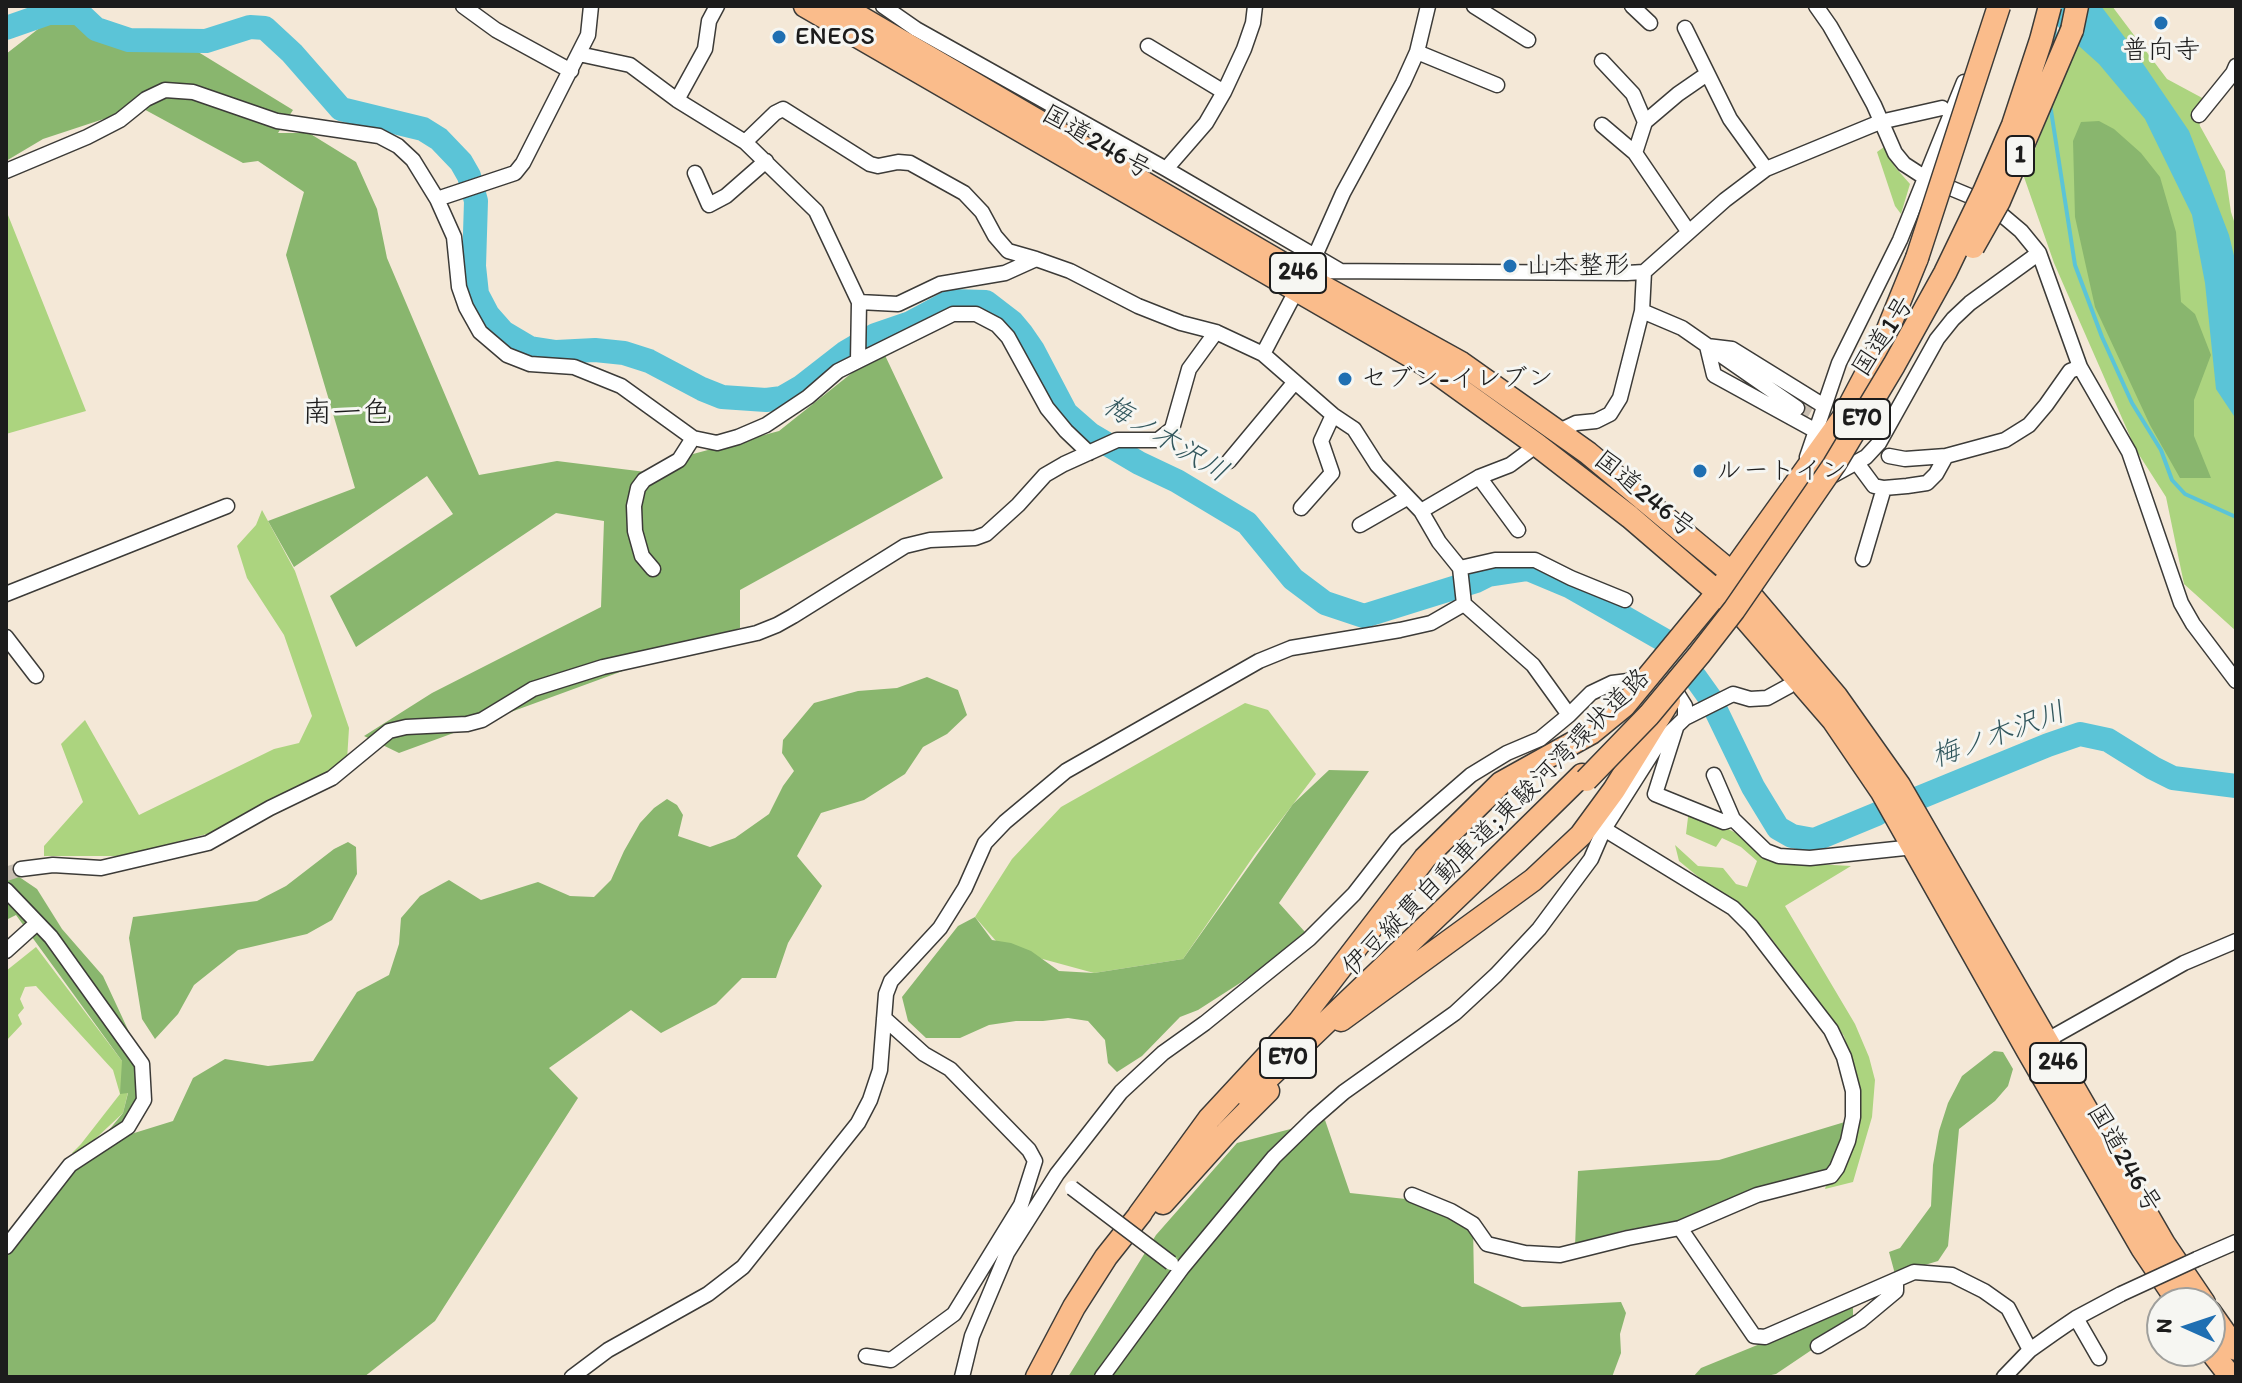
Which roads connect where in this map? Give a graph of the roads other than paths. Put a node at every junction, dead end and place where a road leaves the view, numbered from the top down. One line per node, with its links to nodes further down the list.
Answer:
1 (463, 6): 24 (street)
2 (591, 6): 21 (street)
3 (717, 6): 28 (street)
4 (805, 6): 49 (highway, 国道246号 / 246)
5 (841, 6): 49 (highway, 国道246号 / 246)
6 (1255, 6): 27 (street)
7 (1428, 6): 20 (street)
8 (1474, 6): 18 (street)
9 (1632, 6): 16 (street)
10 (1816, 6): 32 (street)
11 (1998, 6): 41 (street, bridge); 72 (highway, 国道1号, bridge)
12 (2035, 6): 98 (highway, 伊豆縦貫自動車道;東駿河湾環状道路 / E70)
13 (2050, 6): 98 (highway, 伊豆縦貫自動車道;東駿河湾環状道路 / E70, bridge)
14 (2078, 6): 71 (highway, 国道1号 / 1, bridge)
15 (883, 7): 37 (street)
16 (1650, 23)
17 (1685, 28): 25 (street)
18 (1528, 40)
19 (1148, 46): 27 (street)
20 (1417, 52): 26 (street); 45 (street)
21 (579, 54): 24 (street); 28 (street)
22 (1602, 61): 31 (street)
23 (2236, 66): 30 (street)
24 (571, 71): 42 (street)
25 (1707, 74): 31 (street); 38 (street)
26 (1497, 85)
27 (1224, 92): 37 (street)
28 (677, 100): 34 (street)
29 (1942, 108): 32 (street)
30 (2199, 115)
31 (1645, 122): 35 (street)
32 (1880, 122): 38 (street); 41 (street)
33 (1602, 125): 35 (street)
34 (745, 142): 36 (street); 46 (street)
35 (1635, 153): 43 (street)
36 (766, 161): 40 (street); 50 (street)
37 (1166, 169): 45 (street)
38 (1766, 169): 43 (street)
39 (6, 171): 42 (street)
40 (695, 173)
41 (1924, 177): 44 (street); 58 (street)
42 (437, 199): 63 (street)
43 (1688, 231): 48 (street)
44 (2039, 253): 56 (street); 69 (street)
45 (1315, 256): 47 (street)
46 (1036, 259): 50 (street); 52 (street)
47 (1339, 270): 48 (street); 49 (street)
48 (1644, 272): 51 (street)
49 (1303, 285): 54 (street); 61 (highway, 国道246号 / 246); 64 (highway, 国道246号 / 246)
50 (859, 302): 55 (street)
51 (1642, 311): 53 (street); 61 (street)
52 (1216, 332): 54 (street); 65 (street)
53 (1707, 346): 58 (street); 59 (street); 62 (street)
54 (1263, 354): 57 (street)
55 (858, 358): 63 (street); 65 (street)
56 (2080, 367): 67 (street); 91 (street)
57 (1294, 383): 60 (street); 68 (street)
58 (1824, 406): 62 (street)
59 (1797, 408)
60 (1333, 415): 74 (street); 76 (street)
61 (1559, 431): 83 (highway, 国道246号 / 246)
62 (1816, 431): 72 (street)
63 (693, 438): 81 (street)
64 (1537, 445): 70 (street); 84 (highway, 国道246号 / 246)
65 (1092, 452): 102 (street)
66 (1889, 456): 67 (street)
67 (1946, 456): 73 (street)
68 (1229, 461)
69 (1857, 463): 71 (street); 73 (street)
70 (1479, 477): 77 (street); 79 (street)
71 (1828, 478): 88 (highway, 国道1号 / 1)
72 (1797, 483): 83 (highway, 国道1号)
73 (1884, 488): 80 (street)
74 (1407, 498): 77 (street); 78 (street)
75 (227, 506): 85 (street)
76 (1301, 508)
77 (1421, 511): 82 (street)
78 (1360, 525)
79 (1518, 530)
80 (1863, 559)
81 (653, 569)
82 (1460, 570): 86 (street); 87 (street)
83 (1732, 573): 84 (highway, 国道1号); 88 (highway, 国道246号 / 246)
84 (1718, 592): 88 (highway, 国道246号 / 246); 92 (highway, 国道1号)
85 (6, 594)
86 (1625, 600)
87 (1463, 601): 95 (street); 107 (street)
88 (1743, 601): 94 (highway, 国道1号 / 1); 101 (highway, 国道246号 / 246)
89 (6, 637): 90 (street)
90 (36, 676)
91 (2236, 681)
92 (1645, 682): 95 (street); 113 (highway, 国道1号)
93 (1789, 686): 96 (street)
94 (1675, 690): 96 (street); 108 (highway, 国道1号)
95 (1569, 715): 110 (street)
96 (1681, 721): 99 (street); 100 (street)
97 (1714, 775): 99 (street)
98 (1584, 777): 108 (highway, 伊豆縦貫自動車道;東駿河湾環状道路 / E70); 113 (highway, 伊豆縦貫自動車道;東駿河湾環状道路 / E70)
99 (1733, 819): 101 (street)
100 (1604, 829): 114 (street); 117 (street)
101 (1912, 831): 109 (highway, 国道246号 / 246)
102 (21, 869)
103 (6, 890): 104 (street)
104 (37, 923): 106 (street); 116 (street)
105 (2236, 941): 109 (street)
106 (6, 951)
107 (884, 1018): 112 (street); 126 (street)
108 (1341, 1020): 129 (highway, 伊豆縦貫自動車道;東駿河湾環状道路 / E70)
109 (2037, 1046): 119 (highway, 国道246号 / 246); 120 (highway, 国道246号 / 246)
110 (1057, 1174): 112 (street); 117 (street, bridge)
111 (1412, 1195): 114 (street)
112 (1028, 1208): 124 (street); 127 (street)
113 (1139, 1215): 128 (highway, 伊豆縦貫自動車道;東駿河湾環状道路 / E70)
114 (1680, 1228): 118 (street)
115 (2236, 1242): 121 (street, bridge)
116 (6, 1247)
117 (1177, 1265): 130 (street)
118 (1896, 1280): 122 (street); 123 (street)
119 (2168, 1287)
120 (2193, 1287)
121 (2076, 1318): 123 (street); 125 (street)
122 (1818, 1346)
123 (2030, 1350): 131 (street)
124 (866, 1356)
125 (2099, 1358)
126 (572, 1377)
127 (962, 1377)
128 (1037, 1377)
129 (1046, 1377)
130 (1102, 1377)
131 (2004, 1377)

